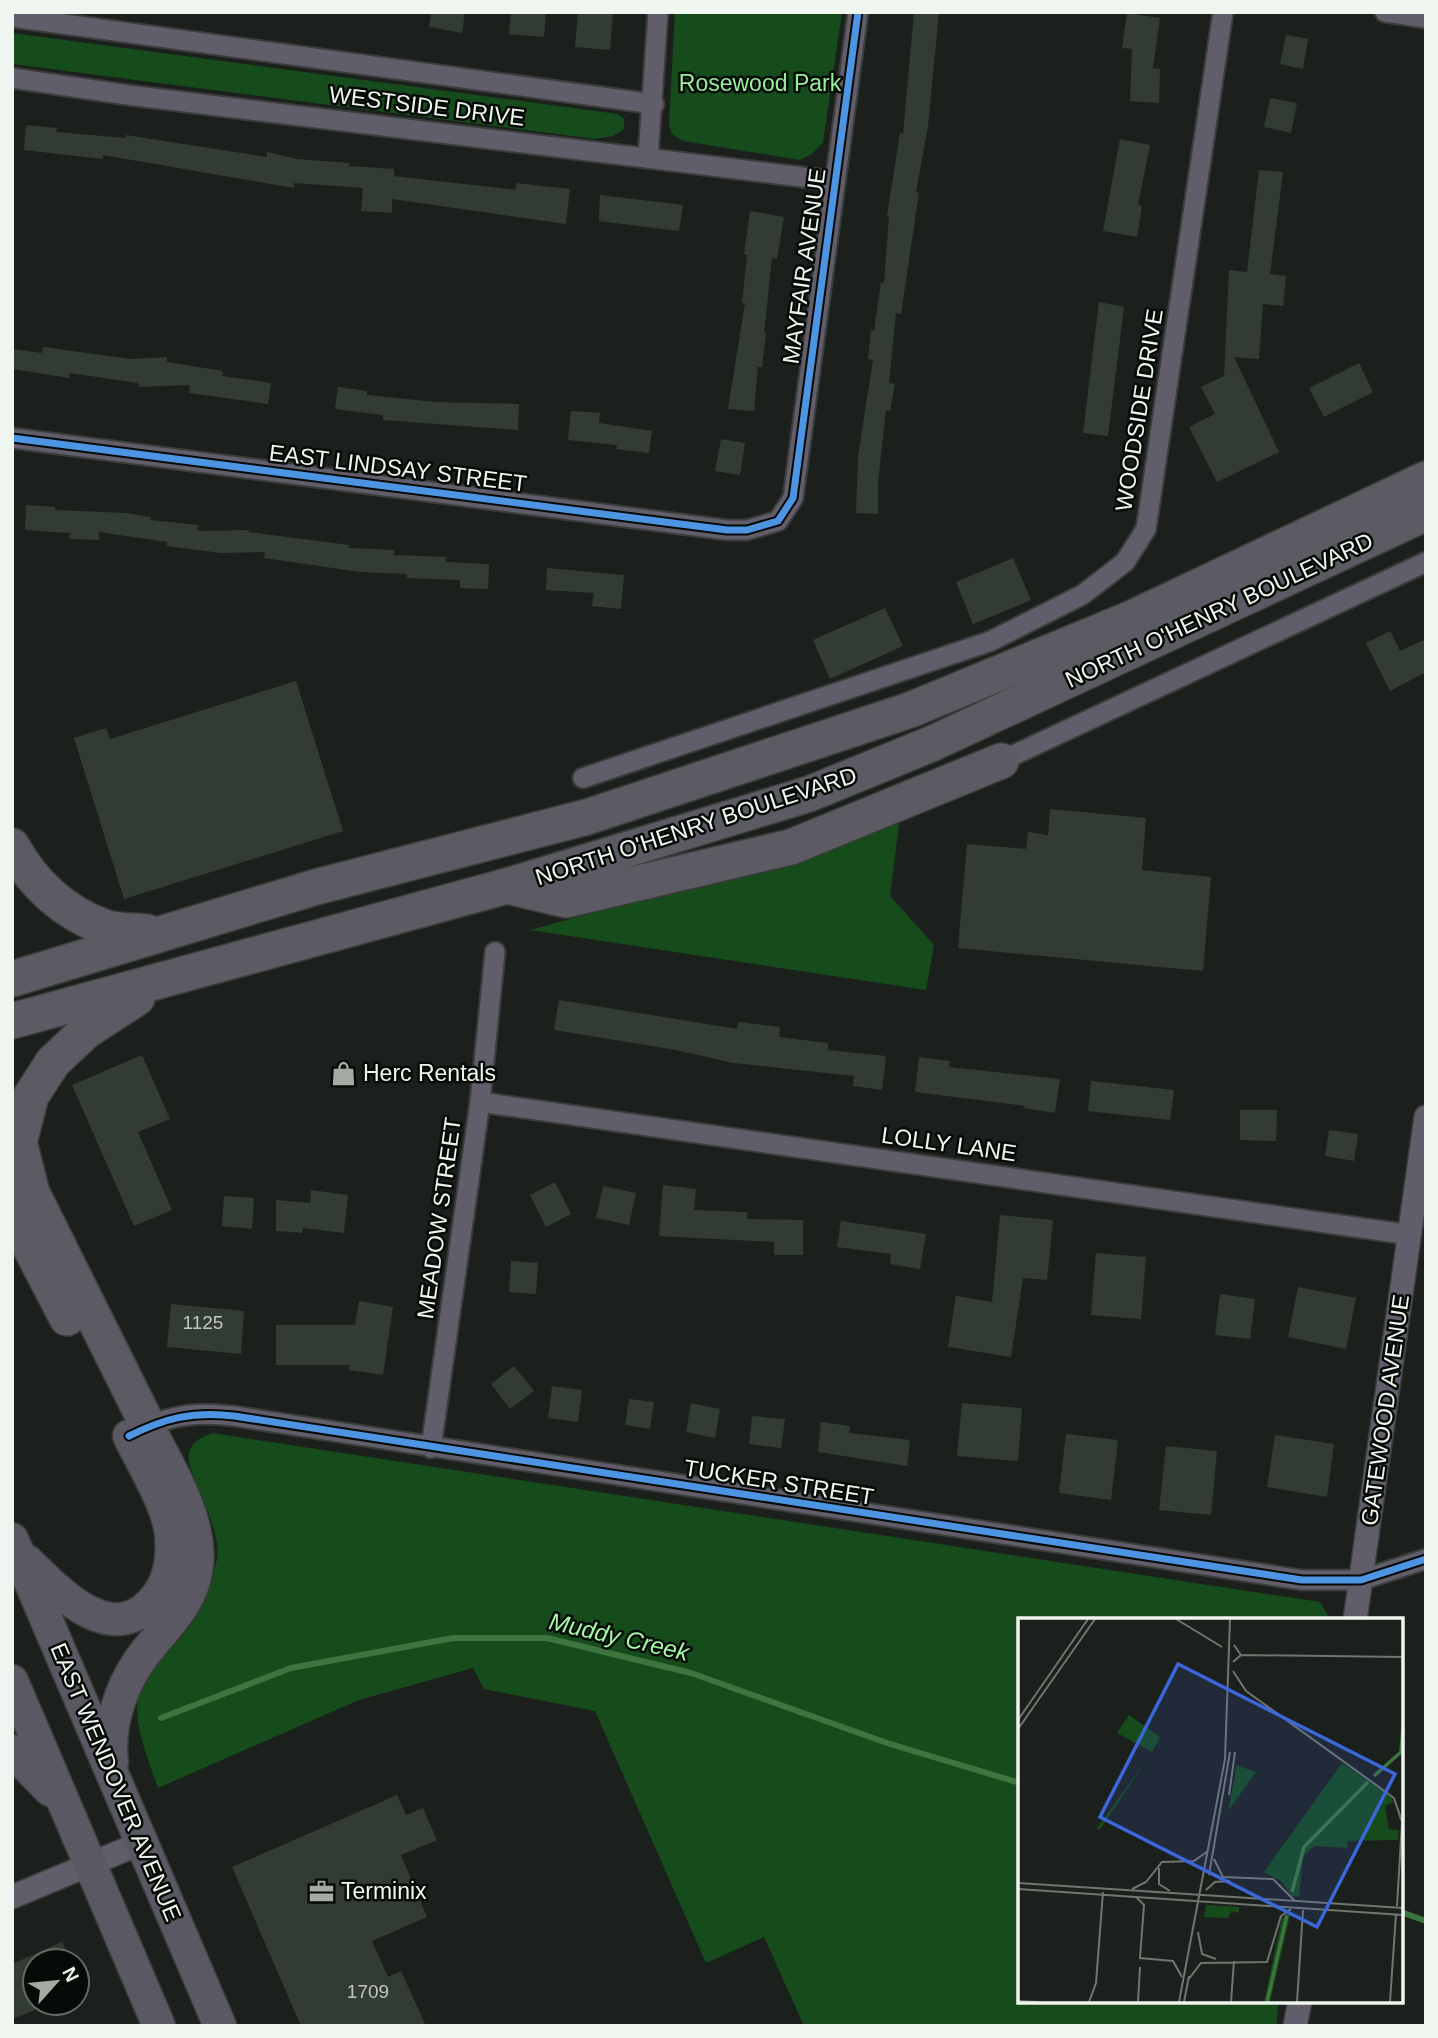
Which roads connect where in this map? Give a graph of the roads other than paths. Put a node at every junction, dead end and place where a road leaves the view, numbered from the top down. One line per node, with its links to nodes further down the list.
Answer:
1 (658, 12): 8 (street)
2 (858, 12): 10 (street, MAYFAIR AVENUE)
3 (1223, 12): 19 (street, WOODSIDE DRIVE)
4 (1385, 12): 6 (street)
5 (12, 17): 8 (street, WESTSIDE DRIVE)
6 (1426, 18)
7 (12, 78): 9 (street, WESTSIDE DRIVE)
8 (654, 104): 9 (street)
9 (648, 157): 10 (street, WESTSIDE DRIVE)
10 (835, 181): 14 (street, MAYFAIR AVENUE)
11 (12, 438): 14 (street, EAST LINDSAY STREET)
12 (1426, 479): 22 (highway, NORTH O'HENRY BOULEVARD)
13 (1426, 513): 16 (highway, NORTH O'HENRY BOULEVARD)
14 (778, 521)
15 (1426, 531): 16 (highway)
16 (1374, 538): 21 (highway, NORTH O'HENRY BOULEVARD)
17 (1426, 562): 18 (street)
18 (1001, 761): 21 (highway)
19 (583, 778)
20 (12, 846): 22 (highway)
21 (507, 886): 25 (highway, NORTH O'HENRY BOULEVARD)
22 (165, 933): 24 (highway, NORTH O'HENRY BOULEVARD)
23 (495, 952): 27 (street, MEADOW STREET)
24 (12, 979)
25 (167, 979): 26 (highway, NORTH O'HENRY BOULEVARD); 31 (highway)
26 (12, 1021)
27 (480, 1102): 30 (street, LOLLY LANE); 32 (street, MEADOW STREET)
28 (1426, 1116): 30 (street, GATEWOOD AVENUE)
29 (12, 1212): 31 (highway)
30 (1411, 1235): 35 (street, GATEWOOD AVENUE)
31 (139, 1431): 32 (street, TUCKER STREET); 33 (highway); 39 (highway)
32 (431, 1448): 35 (street, TUCKER STREET)
33 (15, 1546): 39 (highway, EAST WENDOVER AVENUE)
34 (1426, 1559): 35 (street, TUCKER STREET)
35 (1361, 1580): 36 (street, GATEWOOD AVENUE)
36 (1355, 1618)
37 (12, 1681): 40 (highway)
38 (12, 1751): 40 (highway)
39 (114, 1777): 41 (highway, EAST WENDOVER AVENUE)
40 (69, 1812): 42 (highway)
41 (141, 1843): 42 (street); 46 (highway, EAST WENDOVER AVENUE)
42 (91, 1864): 43 (street); 45 (highway)
43 (12, 1897)
44 (1300, 2003): 47 (street)
45 (159, 2026)
46 (220, 2026)
47 (1295, 2026)

